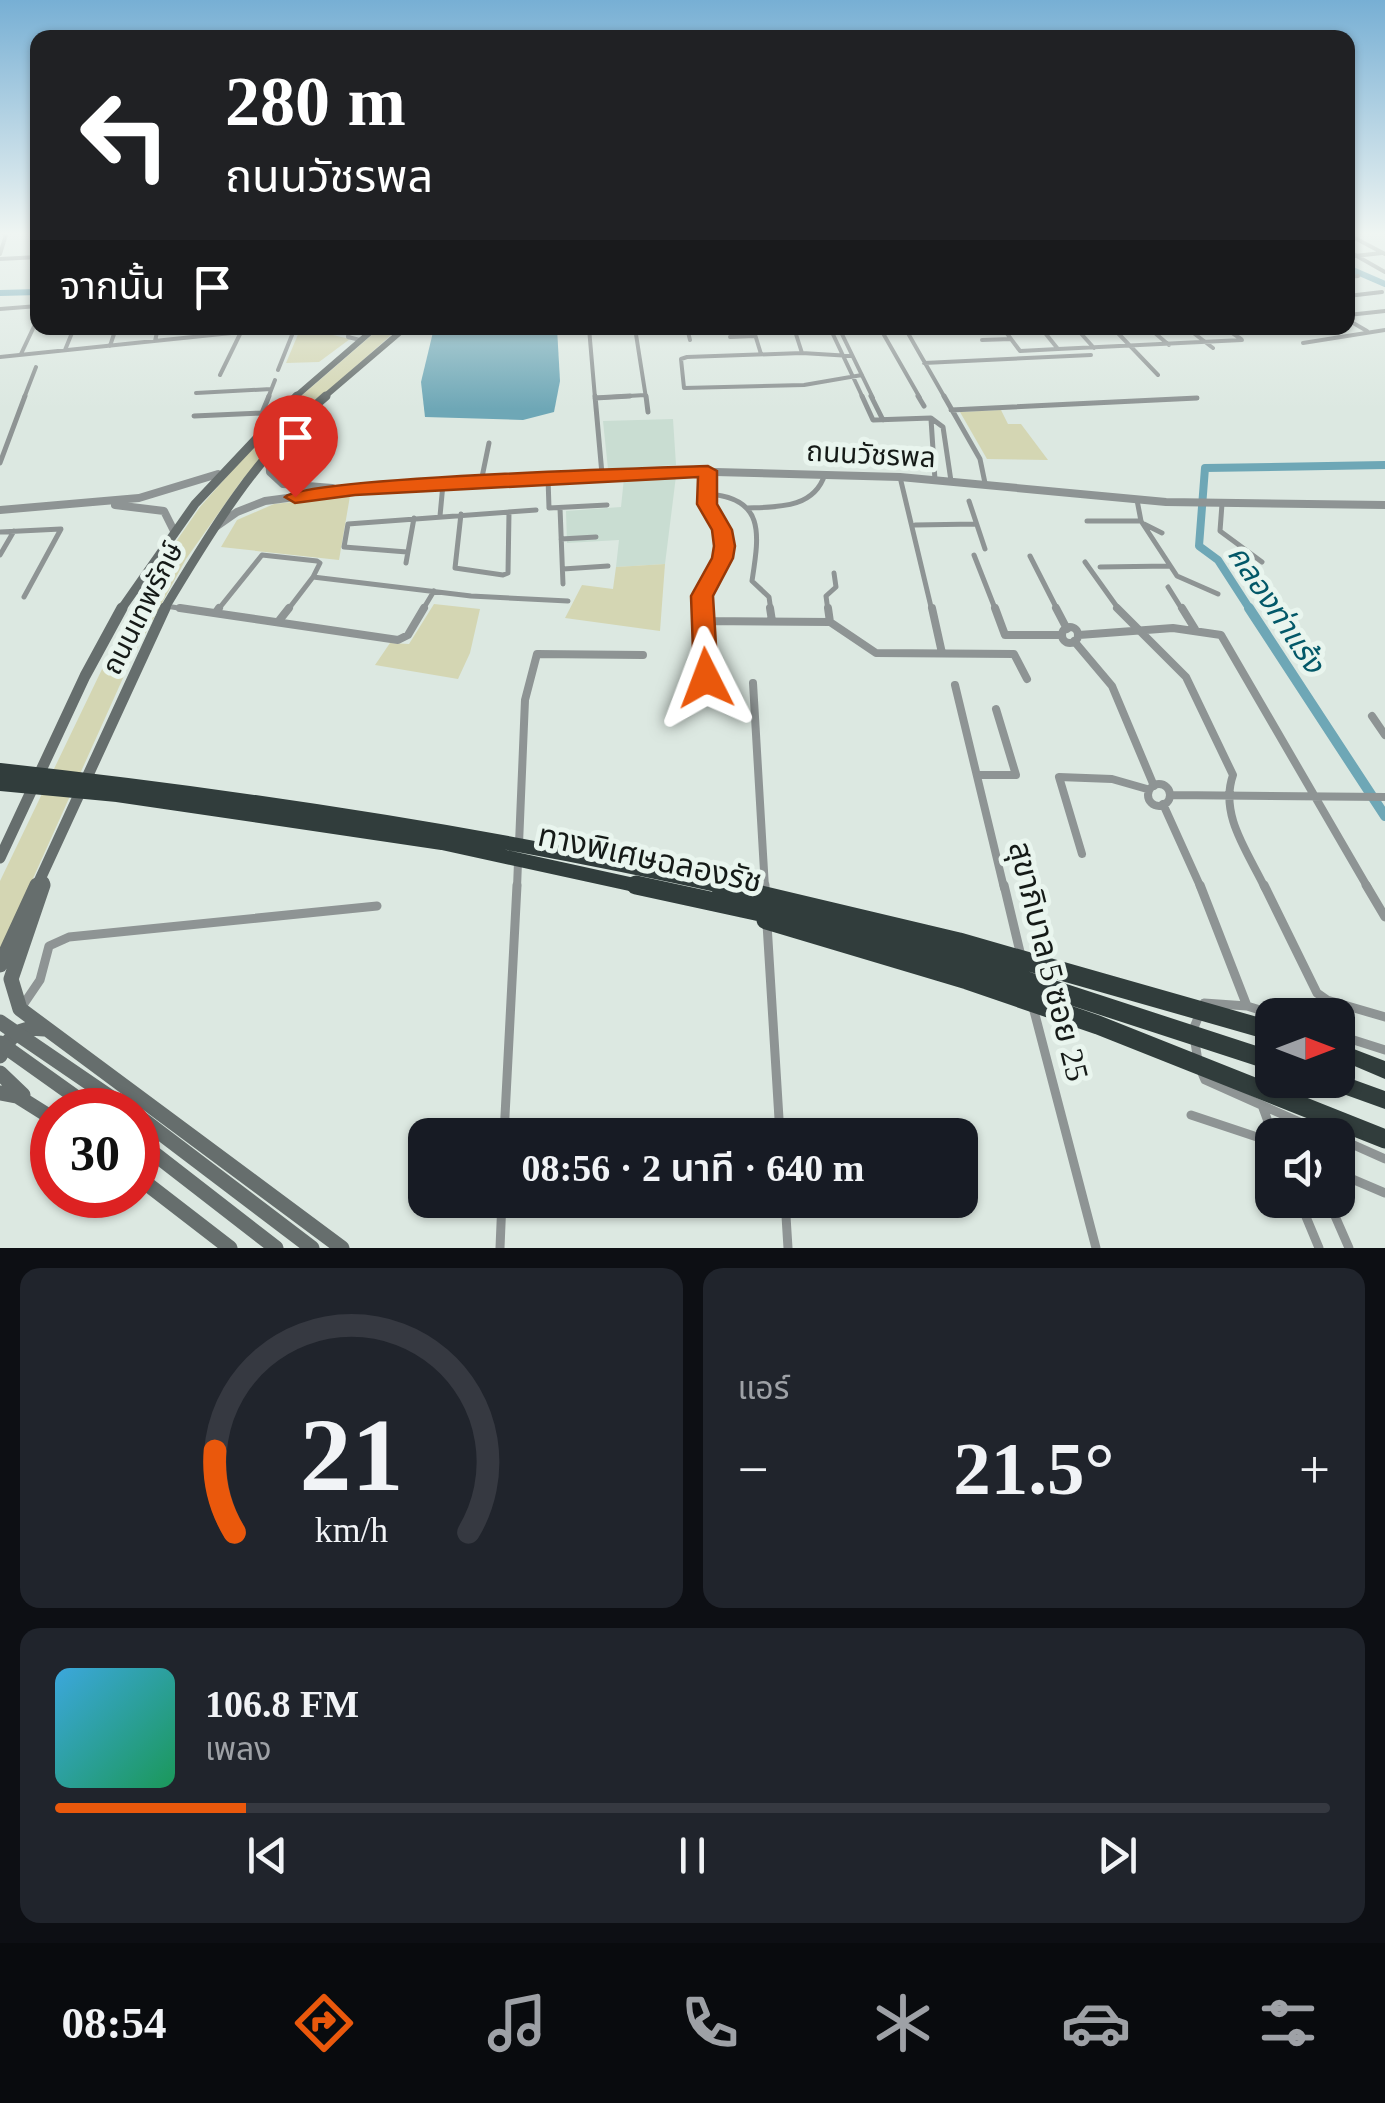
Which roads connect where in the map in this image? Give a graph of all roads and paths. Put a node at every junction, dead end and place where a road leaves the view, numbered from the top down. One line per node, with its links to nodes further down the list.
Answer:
1 (30, 307): 3 (street)
2 (1385, 310): 4 (street)
3 (1, 311)
4 (1355, 316)
5 (1355, 322): 7 (street)
6 (1385, 330): 7 (street)
7 (1368, 332): 9 (street)
8 (30, 334): 52 (street)
9 (1355, 334)
10 (71, 335): 48 (street)
11 (114, 335): 43 (street)
12 (156, 335): 41 (street)
13 (202, 335): 41 (street)
14 (240, 335): 61 (street)
15 (292, 335): 58 (street)
16 (348, 335): 38 (street)
17 (366, 335): 38 (main road, ถนนเทพรักษ์)
18 (396, 335): 77 (main road, ถนนเทพรักษ์)
19 (590, 335): 67 (street)
20 (636, 335): 66 (street)
21 (689, 335): 39 (street)
22 (796, 335): 50 (street)
23 (833, 335): 53 (street)
24 (843, 335): 54 (street)
25 (884, 335): 69 (street)
26 (909, 335): 56 (street)
27 (1008, 335): 37 (street)
28 (1046, 335): 47 (street)
29 (1081, 335): 49 (street)
30 (1120, 335): 44 (street)
31 (1157, 335): 45 (street)
32 (1196, 335): 46 (street)
33 (1234, 335): 46 (street)
34 (1350, 335): 42 (street)
35 (756, 336): 36 (street); 51 (street)
36 (730, 337)
37 (1011, 339): 40 (street); 47 (street)
38 (360, 340): 72 (main road, ถนนเทพรักษ์)
39 (690, 340)
40 (982, 340)
41 (155, 341): 43 (street)
42 (1303, 343)
43 (110, 346): 48 (street)
44 (1132, 346): 45 (street); 49 (street); 62 (street)
45 (1170, 346): 46 (street)
46 (1211, 346)
47 (1058, 349): 49 (street)
48 (66, 350): 52 (street)
49 (1092, 351): 56 (street)
50 (802, 352): 51 (street); 53 (street)
51 (761, 354): 59 (street)
52 (20, 355): 55 (street)
53 (842, 356): 54 (street); 59 (street)
54 (852, 356): 60 (street)
55 (0, 357)
56 (924, 363): 70 (street)
57 (36, 367): 78 (street)
58 (278, 370)
59 (852, 375): 60 (street); 75 (street)
60 (862, 375): 75 (street)
61 (220, 376)
62 (1158, 376)
63 (275, 380): 64 (street)
64 (272, 389): 65 (street); 72 (street)
65 (196, 393)
66 (646, 395): 67 (street); 71 (street)
67 (595, 398): 81 (street)
68 (1197, 398): 70 (street)
69 (924, 406)
70 (952, 410): 89 (street)
71 (648, 412)
72 (267, 414): 73 (street); 80 (main road, ถนนเทพรักษ์)
73 (194, 416)
74 (931, 418): 75 (street); 86 (street); 87 (street)
75 (882, 420)
76 (489, 443): 88 (street)
77 (268, 455): 92 (street, ถนนวัชรพล); 114 (main road, ถนนเทพรักษ์)
78 (0, 463)
79 (708, 471): 81 (street, ถนนวัชรพล); 82 (street, ถนนวัชรพล); 93 (street)
80 (218, 474): 96 (street); 113 (main road, ถนนเทพรักษ์)
81 (602, 474): 85 (street, ถนนวัชรพล)
82 (810, 474): 83 (street, ถนนวัชรพล); 91 (street)
83 (826, 474): 84 (street, ถนนวัชรพล); 91 (street)
84 (900, 477): 86 (street, ถนนวัชรพล); 110 (street)
85 (548, 478): 88 (street, ถนนวัชรพล); 100 (street)
86 (935, 480): 87 (street, ถนนวัชรพล)
87 (951, 481): 89 (street, ถนนวัชรพล)
88 (482, 482): 90 (street, ถนนวัชรพล)
89 (985, 483): 94 (street, ถนนวัชรพล)
90 (444, 484): 92 (street, ถนนวัชรพล); 106 (street)
91 (818, 487): 101 (street)
92 (355, 489): 114 (street, ถนนวัชรพล)
93 (708, 494): 101 (street); 141 (street)
94 (1138, 500): 97 (street, ถนนวัชรพล); 109 (street)
95 (968, 502): 111 (street)
96 (92, 504): 102 (street); 113 (street)
97 (1218, 504): 99 (street, ถนนวัชรพล); 125 (street)
98 (607, 505): 100 (street)
99 (1385, 506)
100 (560, 508): 118 (street)
101 (747, 508): 142 (street)
102 (0, 510)
103 (536, 510): 104 (street)
104 (510, 512): 105 (street); 105 (street)
105 (461, 514): 106 (street)
106 (440, 516): 107 (street)
107 (414, 518): 120 (street); 120 (street)
108 (1087, 521): 109 (street)
109 (1142, 522): 116 (street); 128 (street)
110 (915, 524): 111 (street); 149 (street)
111 (976, 524): 119 (street)
112 (14, 531): 115 (street); 121 (street); 137 (street)
113 (174, 531): 168 (main road, ถนนเทพรักษ์)
114 (210, 531): 139 (main road, ถนนเทพรักษ์)
115 (0, 532)
116 (1162, 533)
117 (596, 537): 118 (street)
118 (562, 539): 130 (street)
119 (984, 549)
120 (407, 552): 126 (street)
121 (0, 555)
122 (974, 555): 147 (street)
123 (1030, 556): 147 (street)
124 (1085, 562): 145 (street)
125 (1262, 562)
126 (406, 563)
127 (608, 566): 130 (street)
128 (1170, 566): 129 (street); 136 (street)
129 (1100, 567)
130 (562, 569): 133 (street)
131 (834, 573): 144 (street)
132 (313, 577): 135 (street); 140 (street); 143 (street)
133 (563, 584)
134 (1168, 587): 146 (street)
135 (434, 591): 138 (street); 143 (street)
136 (1218, 594)
137 (24, 597)
138 (568, 601)
139 (166, 606): 140 (street); 167 (main road, ถนนเทพรักษ์)
140 (216, 612): 143 (street)
141 (704, 621): 142 (street); 151 (street)
142 (772, 621): 144 (street)
143 (278, 622)
144 (830, 622): 149 (street)
145 (1139, 630): 146 (street); 148 (street); 163 (street)
146 (1196, 630): 164 (street)
147 (1064, 632): 148 (street)
148 (1077, 638): 161 (street)
149 (942, 653): 152 (street)
150 (642, 655): 198 (street)
151 (706, 678)
152 (1026, 678)
153 (753, 683): 199 (street)
154 (956, 685): 159 (street, สุขาภิบาล 5 ซอย 25)
155 (996, 709): 159 (street)
156 (1372, 716): 157 (street)
157 (1385, 735)
158 (0, 770): 179 (highway, ทางพิเศษฉลองรัช, bridge)
159 (978, 774): 221 (street, สุขาภิบาล 5 ซอย 25)
160 (0, 784): 170 (highway, ทางพิเศษฉลองรัช, bridge)
161 (1150, 787): 162 (street); 166 (street); 169 (street)
162 (1171, 795): 163 (street); 166 (street)
163 (1226, 795): 164 (street); 177 (street)
164 (1314, 796): 165 (street); 172 (street)
165 (1385, 797)
166 (1164, 804): 174 (street)
167 (61, 834): 173 (main road, ถนนเทพรักษ์); 176 (main road)
168 (0, 854)
169 (1082, 854)
170 (720, 904): 184 (highway, ทางพิเศษฉลองรัช, bridge); 204 (highway, bridge)
171 (378, 906): 176 (street)
172 (1385, 917)
173 (0, 965)
174 (1247, 1006): 175 (street); 196 (street)
175 (1255, 1008)
176 (20, 1009): 180 (main road)
177 (1385, 1017)
178 (0, 1022): 190 (main road, bridge)
179 (1255, 1026)
180 (48, 1029): 185 (main road); 218 (main road)
181 (1355, 1040): 183 (street)
182 (0, 1043): 189 (main road, bridge)
183 (1385, 1050)
184 (1255, 1055)
185 (0, 1056)
186 (1355, 1056): 187 (highway)
187 (1385, 1066)
188 (0, 1073): 193 (main road)
189 (63, 1088)
190 (97, 1088)
191 (1355, 1089): 194 (highway)
192 (0, 1093): 195 (main road)
193 (30, 1100)
194 (1385, 1100)
195 (30, 1104)
196 (1263, 1107): 200 (street); 201 (street)
197 (1191, 1115): 203 (street)
198 (505, 1118)
199 (779, 1118)
200 (1266, 1118)
201 (1289, 1118)
202 (160, 1133): 217 (main road)
203 (1255, 1133)
204 (1385, 1139)
205 (1355, 1145): 207 (street)
206 (160, 1158): 216 (main road)
207 (1385, 1158)
208 (1355, 1180): 209 (street)
209 (1385, 1193)
210 (160, 1195): 215 (main road)
211 (501, 1218): 219 (street)
212 (786, 1218): 220 (street)
213 (1306, 1218): 222 (street)
214 (1336, 1218): 223 (street)
215 (230, 1248)
216 (276, 1248)
217 (312, 1248)
218 (342, 1248)
219 (500, 1248)
220 (788, 1248)
221 (1096, 1248)
222 (1319, 1248)
223 (1350, 1248)

